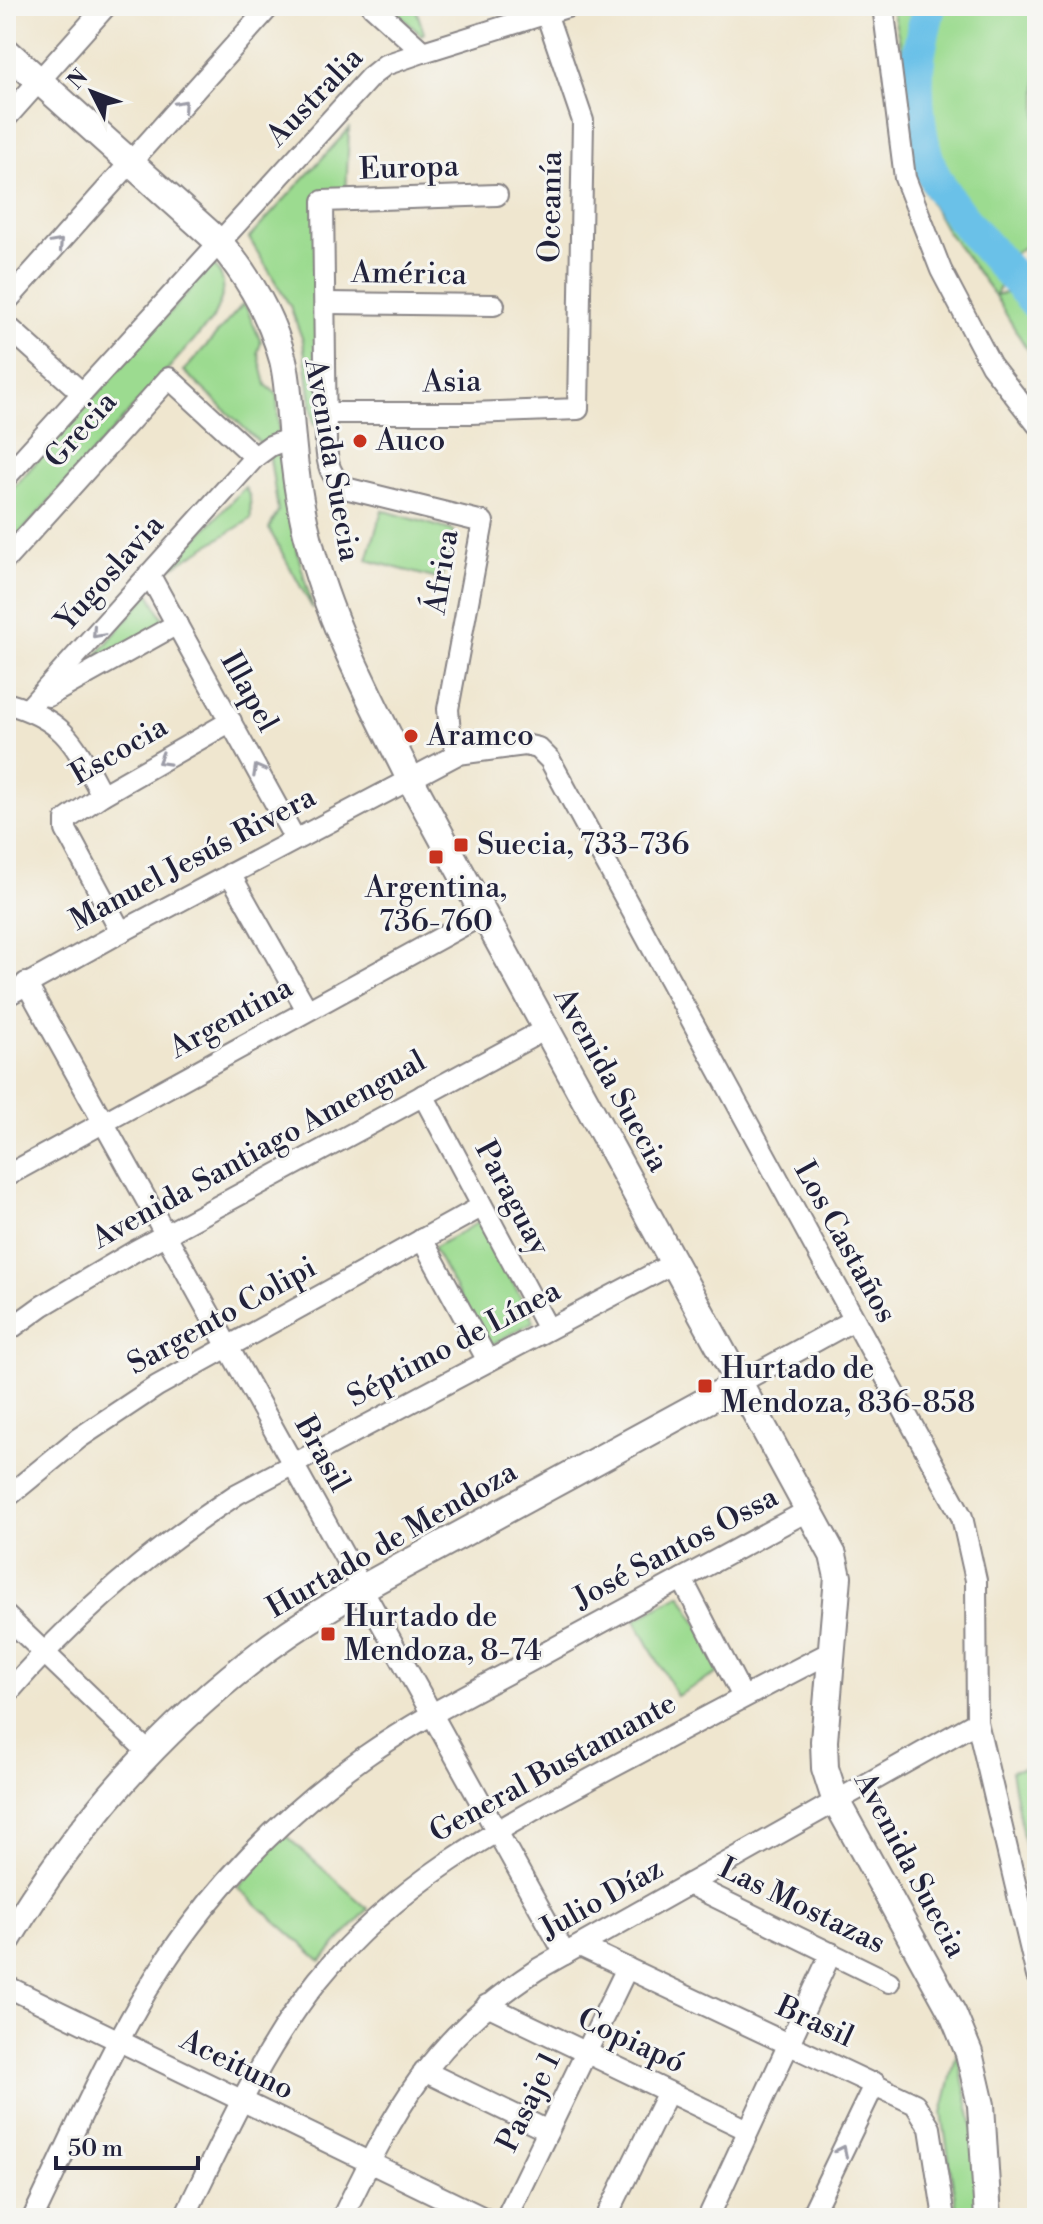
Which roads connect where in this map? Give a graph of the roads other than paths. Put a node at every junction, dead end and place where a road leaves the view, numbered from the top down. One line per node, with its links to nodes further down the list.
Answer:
1 (106, 6): 9 (street)
2 (270, 6): 11 (street, one-way to 2)
3 (372, 6): 8 (street)
4 (570, 6): 6 (street, Australia)
5 (883, 6): 21 (street)
6 (546, 13): 8 (street, Australia); 19 (street, Oceanía)
7 (6, 51): 9 (main road, Avenida Suecia)
8 (423, 52): 13 (street, Australia)
9 (39, 81): 10 (street); 11 (main road, Avenida Suecia)
10 (6, 118)
11 (131, 163): 13 (main road, Avenida Suecia); 14 (street, one-way to 11)
12 (497, 195): 15 (street, Europa)
13 (219, 242): 18 (street, Australia); 22 (main road, Avenida Suecia)
14 (6, 302)
15 (325, 303): 16 (street, América); 20 (street)
16 (494, 305)
17 (6, 325): 18 (street)
18 (82, 393): 24 (street, Australia)
19 (578, 409): 20 (street, Asia)
20 (326, 413): 31 (street, África)
21 (1037, 424)
22 (291, 438): 23 (street, Yugoslavia); 32 (main road, Avenida Suecia)
23 (255, 457): 25 (street, Grecia); 26 (street, Yugoslavia)
24 (6, 477)
25 (6, 559)
26 (149, 574): 27 (street, Illapel); 29 (street, Yugoslavia, one-way to 29)
27 (177, 624): 29 (street, Yugoslavia); 30 (street, Illapel)
28 (6, 703): 29 (street)
29 (28, 709): 33 (street)
30 (231, 721): 33 (street, Escocia, one-way to 33); 34 (street, Illapel, one-way to 30)
31 (458, 754): 32 (street, Los Castaños); 49 (street, Los Castaños)
32 (409, 777): 34 (street, Manuel Jesús Rivera); 36 (main road, Avenida Suecia)
33 (102, 795): 37 (street, Escocia)
34 (295, 839): 35 (street, Manuel Jesús Rivera)
35 (230, 874): 37 (street, Manuel Jesús Rivera); 40 (street)
36 (484, 914): 40 (street, Argentina); 41 (main road, Avenida Suecia)
37 (121, 932): 38 (street, Manuel Jesús Rivera)
38 (26, 983): 39 (street, Manuel Jesús Rivera); 43 (street, Brasil)
39 (6, 996)
40 (307, 1010): 43 (street, Argentina)
41 (546, 1029): 42 (street, Avenida Santiago Amengual); 48 (main road, Avenida Suecia)
42 (423, 1095): 45 (street, Paraguay); 46 (street, Avenida Santiago Amengual)
43 (103, 1121): 44 (street, Argentina); 46 (street, Brasil)
44 (6, 1176)
45 (481, 1207): 47 (street, Sargento Colipi); 50 (street, Paraguay)
46 (166, 1234): 51 (street, Avenida Santiago Amengual); 52 (street, Brasil)
47 (422, 1239): 52 (street, Sargento Colipi); 53 (street)
48 (674, 1263): 50 (street, Séptimo de Línea); 54 (main road, Avenida Suecia)
49 (854, 1320): 54 (street, Hurtado de Mendoza); 66 (street, Los Castaños)
50 (548, 1329): 53 (street, Séptimo de Línea)
51 (6, 1332)
52 (228, 1346): 55 (street, Brasil); 56 (street, Sargento Colipi)
53 (488, 1361): 55 (street, Séptimo de Línea)
54 (739, 1383): 57 (main road, Avenida Suecia); 59 (main road, Hurtado de Mendoza)
55 (293, 1463): 59 (street, Brasil); 62 (street, Séptimo de Línea)
56 (6, 1498)
57 (809, 1510): 58 (street, José Santos Ossa); 61 (main road, Avenida Suecia)
58 (682, 1579): 64 (street); 65 (street, José Santos Ossa)
59 (364, 1588): 65 (street, Brasil); 67 (main road, Hurtado de Mendoza)
60 (6, 1616): 62 (street)
61 (831, 1652): 64 (street, General Bustamante); 68 (main road, Avenida Suecia)
62 (45, 1653): 63 (street, Séptimo de Línea); 67 (street)
63 (6, 1695)
64 (743, 1697): 69 (street, General Bustamante)
65 (432, 1715): 69 (street, Brasil); 79 (street, José Santos Ossa)
66 (977, 1722): 68 (street, Julio Díaz); 75 (street, Los Castaños)
67 (148, 1752): 71 (main road, Hurtado de Mendoza)
68 (835, 1799): 70 (street, Julio Díaz); 98 (main road, Avenida Suecia)
69 (496, 1829): 72 (street, Brasil); 85 (street, General Bustamante)
70 (689, 1884): 72 (street, Julio Díaz); 73 (street, Las Mostazas)
71 (6, 1942)
72 (573, 1950): 74 (street, Brasil); 78 (street, Julio Díaz)
73 (831, 1953): 76 (street, Las Mostazas); 80 (street)
74 (627, 1968): 80 (street, Brasil); 81 (street, Pasaje 1)
75 (1037, 1976)
76 (889, 1982)
77 (6, 1986): 79 (street, Aceituno)
78 (487, 2005): 81 (street, Copiapó); 82 (street, Julio Díaz)
79 (119, 2041): 85 (street, Aceituno); 89 (street, José Santos Ossa)
80 (789, 2043): 83 (street, Brasil); 86 (street)
81 (586, 2053): 84 (street, Copiapó); 87 (street, Pasaje 1)
82 (424, 2071): 87 (street); 88 (street, Julio Díaz)
83 (875, 2083): 96 (street, one-way to 83); 97 (street, Brasil)
84 (668, 2092): 86 (street, Copiapó); 94 (street)
85 (241, 2100): 88 (street, Aceituno); 90 (street, General Bustamante)
86 (748, 2130): 95 (street)
87 (548, 2131): 93 (street, Pasaje 1)
88 (369, 2162): 91 (street, Julio Díaz); 92 (street, Aceituno)
89 (33, 2218)
90 (184, 2218)
91 (342, 2218)
92 (484, 2218)
93 (506, 2218)
94 (606, 2218)
95 (708, 2218)
96 (810, 2218)
97 (944, 2218)
98 (988, 2218)

